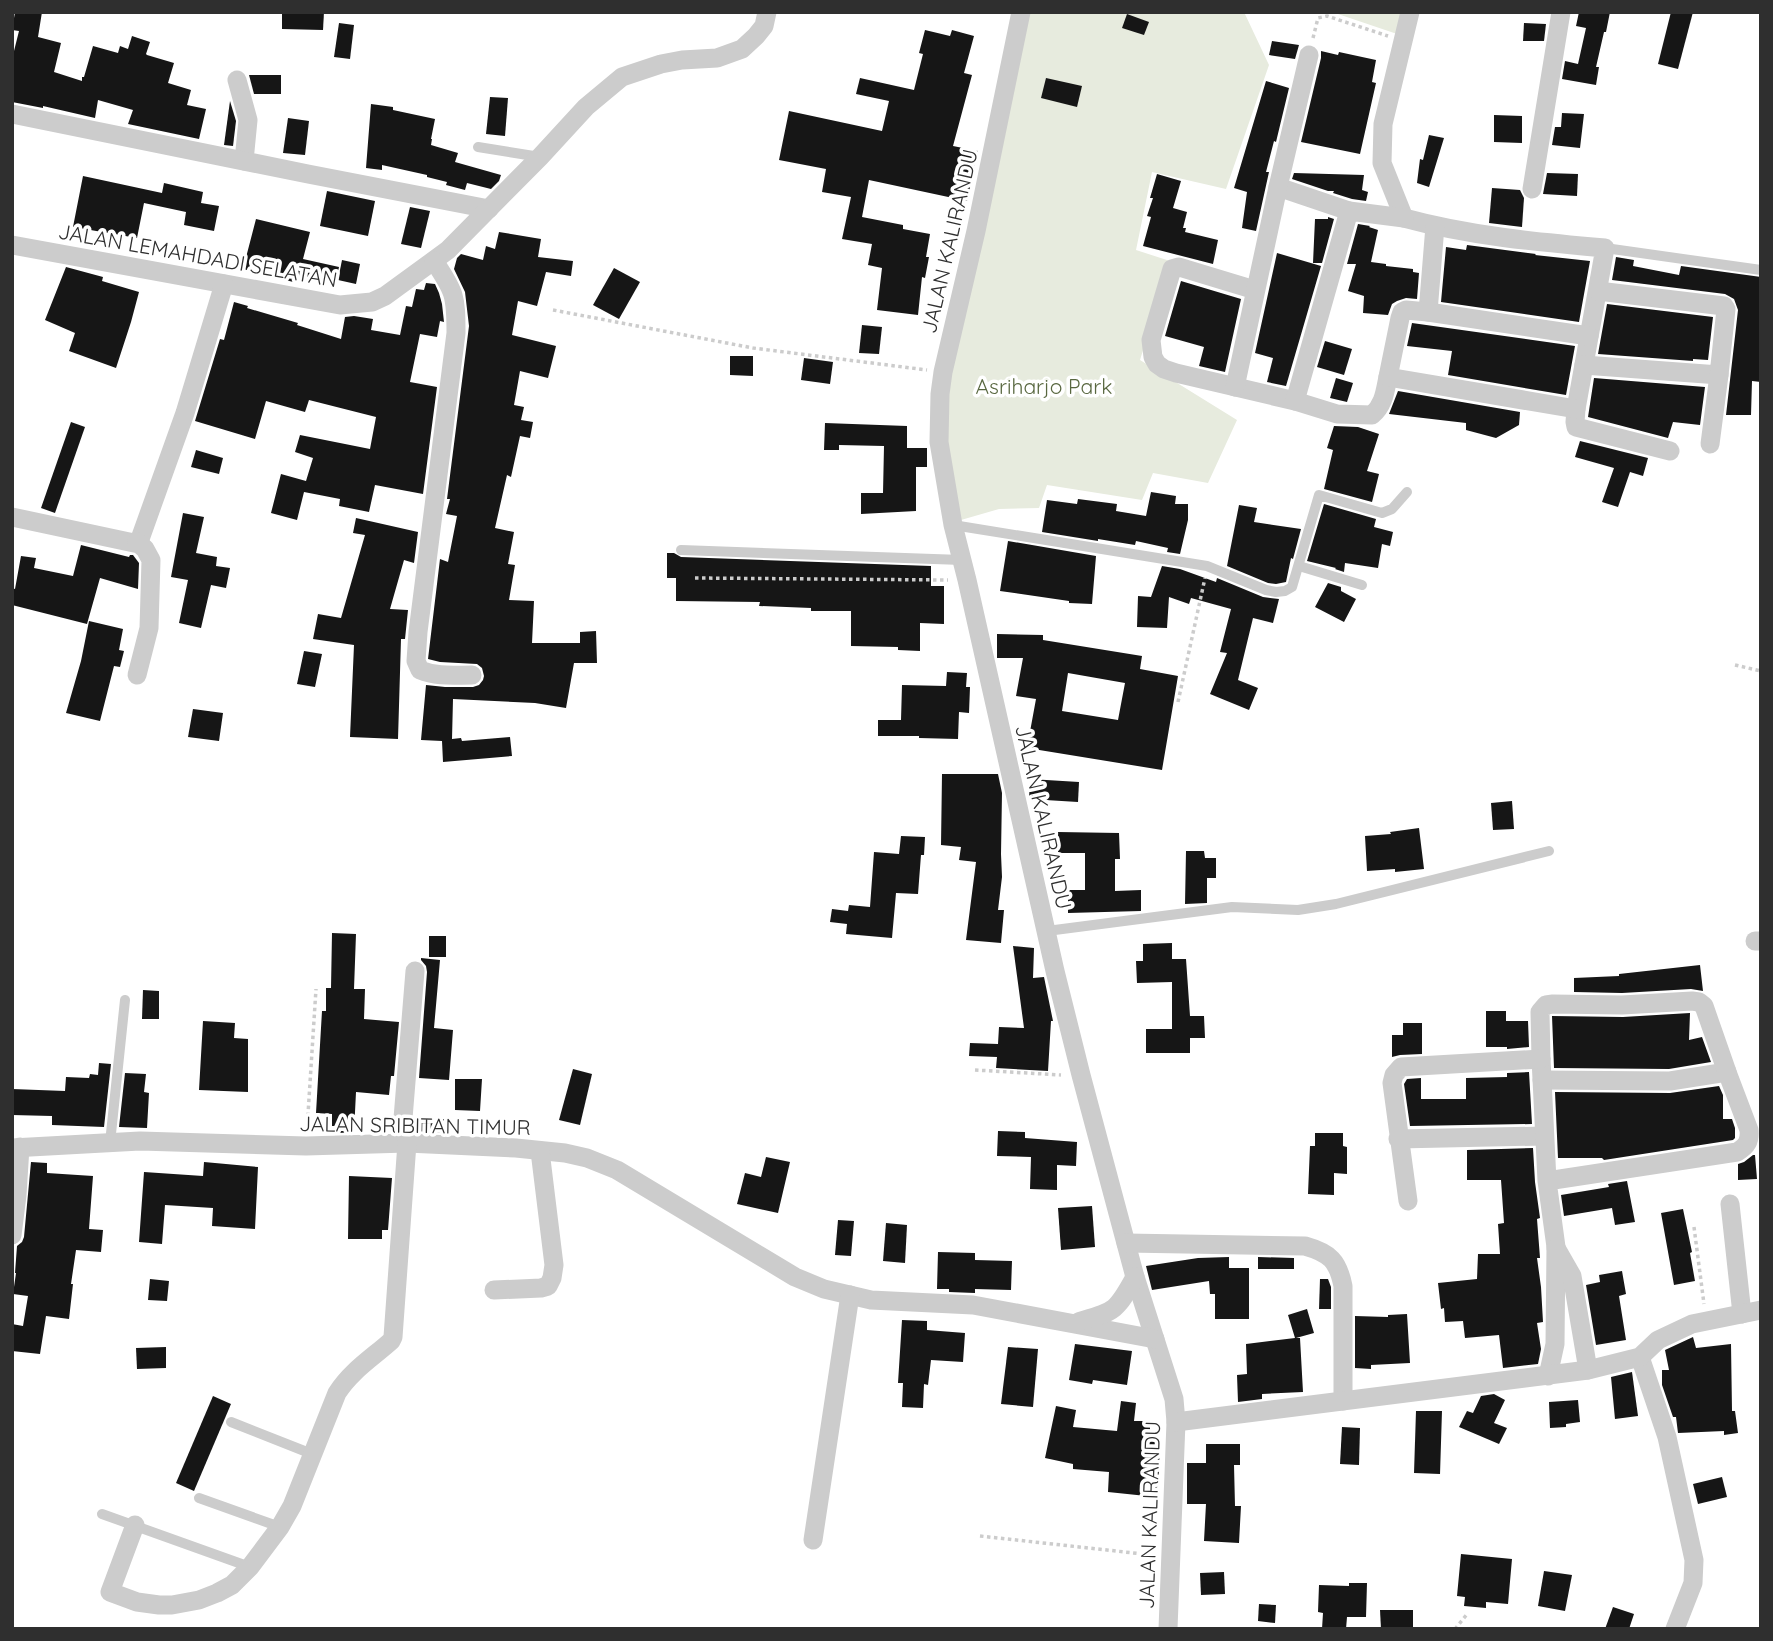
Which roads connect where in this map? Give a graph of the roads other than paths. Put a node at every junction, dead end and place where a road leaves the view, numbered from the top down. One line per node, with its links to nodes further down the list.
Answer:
1 (767, 12): 9 (street, JALAN LEMAHDADI SELATAN)
2 (1021, 12): 36 (street, JALAN KALIRANDU)
3 (1410, 12): 15 (street)
4 (1561, 12): 12 (street)
5 (1309, 55): 11 (street)
6 (237, 80): 10 (street)
7 (12, 114): 10 (street)
8 (478, 146): 9 (lane)
9 (540, 157): 13 (street, JALAN LEMAHDADI SELATAN)
10 (244, 161): 13 (street)
11 (1278, 187): 14 (street); 22 (street)
12 (1532, 189)
13 (489, 209): 19 (street, JALAN LEMAHDADI SELATAN)
14 (1349, 211): 15 (street); 30 (street)
15 (1404, 218): 16 (street)
16 (1434, 226): 18 (street); 24 (street)
17 (12, 245): 21 (street, JALAN LEMAHDADI SELATAN)
18 (1605, 248): 20 (lane); 23 (street)
19 (434, 261): 21 (street, JALAN LEMAHDADI SELATAN); 43 (street)
20 (1761, 270)
21 (224, 284): 37 (street)
22 (1255, 290): 29 (street); 29 (street)
23 (1598, 291): 25 (street); 27 (street)
24 (1428, 312): 25 (street); 28 (street)
25 (1589, 337): 26 (street)
26 (1584, 365): 27 (street); 31 (street)
27 (1719, 375): 32 (street)
28 (1388, 377): 30 (street); 31 (street)
29 (1235, 387): 30 (street)
30 (1295, 401)
31 (1576, 409): 33 (street)
32 (1710, 444)
33 (1670, 452)
34 (1407, 492): 40 (lane)
35 (12, 517): 37 (street)
36 (953, 525): 39 (street, JALAN KALIRANDU); 40 (lane)
37 (137, 542): 42 (street)
38 (681, 550): 39 (lane)
39 (962, 560): 45 (street, JALAN KALIRANDU)
40 (1298, 566): 41 (lane)
41 (1362, 584)
42 (137, 675)
43 (472, 675)
44 (1549, 851): 45 (lane)
45 (1047, 931): 61 (street, JALAN KALIRANDU)
46 (415, 971): 54 (street)
47 (125, 1000): 53 (lane)
48 (1541, 1059): 49 (street); 50 (street); 52 (street)
49 (1727, 1072): 50 (street); 57 (street)
50 (1542, 1080): 51 (street)
51 (1544, 1136): 52 (street); 57 (street)
52 (1398, 1139): 58 (street)
53 (110, 1143): 54 (street, JALAN SRIBITAN TIMUR); 55 (street, JALAN SRIBITAN TIMUR)
54 (404, 1143): 56 (street, JALAN SRIBITAN TIMUR); 75 (street)
55 (16, 1148): 60 (street)
56 (540, 1151): 64 (street); 65 (street, JALAN SRIBITAN TIMUR)
57 (1547, 1181): 62 (street)
58 (1408, 1201)
59 (1730, 1204): 66 (street)
60 (12, 1235)
61 (1126, 1243): 63 (street, JALAN KALIRANDU); 72 (street)
62 (1556, 1247): 70 (street); 71 (street)
63 (1135, 1277): 67 (street, JALAN SRIBITAN TIMUR); 68 (street, JALAN KALIRANDU)
64 (494, 1290)
65 (850, 1295): 67 (street, JALAN SRIBITAN TIMUR); 80 (street)
66 (1751, 1312): 69 (street)
67 (1073, 1324): 68 (street, JALAN SRIBITAN TIMUR)
68 (1155, 1339): 74 (street, JALAN KALIRANDU)
69 (1640, 1357): 70 (street); 83 (street)
70 (1588, 1370): 71 (street)
71 (1548, 1376): 72 (street)
72 (1343, 1401): 74 (street)
73 (231, 1422): 75 (lane)
74 (1176, 1422): 82 (street, JALAN KALIRANDU)
75 (312, 1454): 79 (street)
76 (199, 1498): 79 (lane)
77 (102, 1514): 78 (lane)
78 (135, 1525): 81 (lane); 81 (street)
79 (280, 1527): 81 (street)
80 (813, 1540)
81 (250, 1567)
82 (1168, 1629)
83 (1675, 1629)

